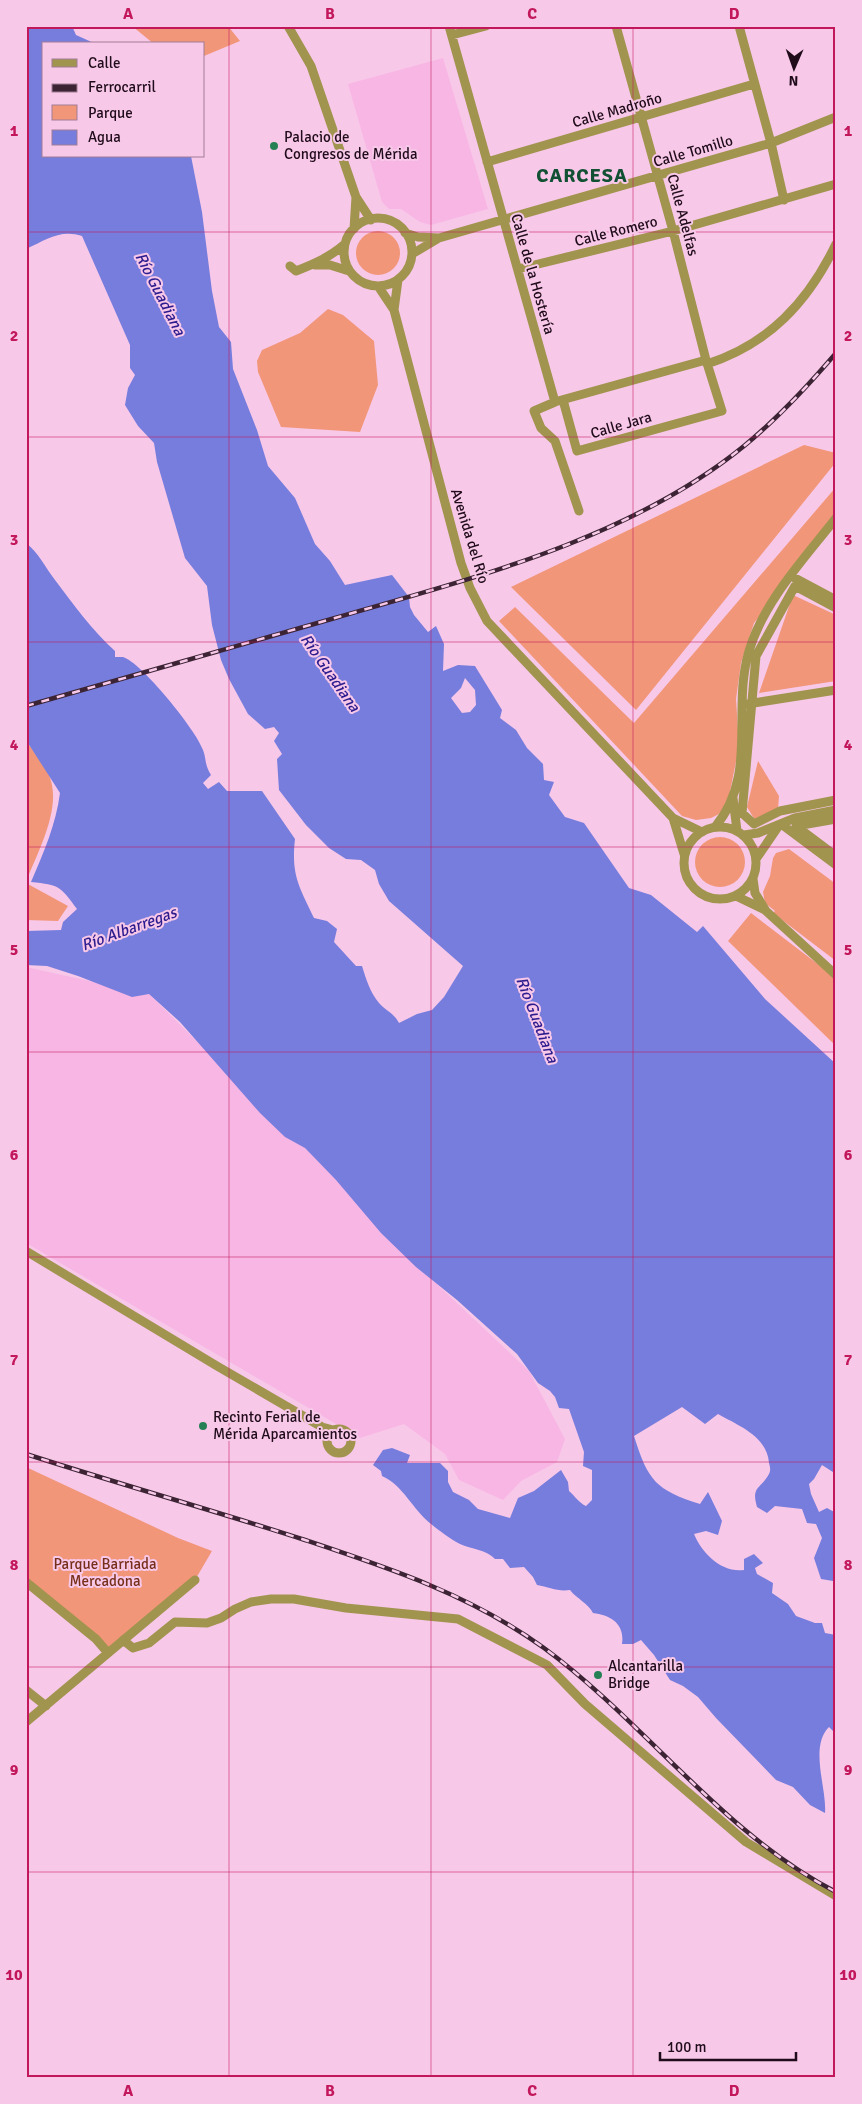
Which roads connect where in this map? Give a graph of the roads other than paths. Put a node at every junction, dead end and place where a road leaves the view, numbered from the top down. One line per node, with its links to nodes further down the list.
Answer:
1 (288, 26): 13 (street)
2 (486, 26): 5 (street)
3 (616, 26): 8 (street, Calle Adelfas)
4 (739, 26): 6 (street)
5 (450, 31): 10 (street, Calle de la Hostería)
6 (754, 84): 8 (street, Calle Madroño); 9 (street)
7 (836, 116): 9 (street, Calle Tomillo)
8 (642, 117): 10 (street, Calle Madroño); 11 (street, Calle Adelfas)
9 (771, 143): 11 (street, Calle Tomillo); 14 (street)
10 (487, 162): 16 (street, Calle de la Hostería)
11 (658, 175): 16 (street, Calle Tomillo); 18 (street, Calle Adelfas)
12 (836, 184): 14 (street, Calle Romero)
13 (356, 197): 15 (street); 17 (street)
14 (784, 200): 18 (street, Calle Romero)
15 (371, 220): 17 (street); 19 (street)
16 (502, 220): 20 (street, Calle Tomillo); 26 (street, Calle de la Hostería)
17 (354, 229): 21 (street)
18 (673, 231): 26 (street, Calle Romero); 31 (street, Calle Adelfas)
19 (406, 233): 20 (street, Calle Tomillo); 23 (street)
20 (439, 238): 23 (street, Calle Tomillo)
21 (345, 244): 24 (street); 27 (street)
22 (836, 244): 31 (street)
23 (412, 254): 28 (street)
24 (313, 265): 25 (street); 27 (street)
25 (290, 266)
26 (518, 269): 32 (street, Calle de la Hostería)
27 (349, 270): 29 (street)
28 (398, 280): 29 (street); 30 (street, Avenida del Río)
29 (378, 286): 30 (street, Avenida del Río)
30 (394, 310): 45 (street, Avenida del Río)
31 (707, 362): 32 (street); 33 (street, Calle Adelfas)
32 (559, 401): 33 (street, Calle Jara); 34 (street)
33 (722, 411)
34 (579, 511)
35 (836, 518): 36 (street)
36 (791, 576): 37 (street); 40 (street)
37 (836, 600)
38 (836, 608): 40 (street)
39 (836, 690): 40 (street)
40 (746, 704): 41 (street); 42 (street)
41 (733, 798): 42 (street); 48 (street); 50 (street)
42 (744, 798): 43 (street)
43 (836, 800)
44 (836, 810): 47 (street)
45 (673, 818): 49 (street, Avenida del Río); 51 (street, Avenida del Río)
46 (836, 819): 52 (street)
47 (781, 824): 50 (street); 53 (street); 54 (street)
48 (715, 827): 49 (street); 50 (street)
49 (702, 832): 51 (street)
50 (740, 833): 53 (street)
51 (684, 854): 56 (street)
52 (836, 856)
53 (756, 859): 55 (street)
54 (836, 865)
55 (753, 878): 56 (street); 57 (street)
56 (736, 896): 57 (street)
57 (766, 911): 58 (street)
58 (836, 975)
59 (26, 1251): 60 (street)
60 (333, 1430)
61 (195, 1580): 63 (street)
62 (26, 1582): 64 (street)
63 (123, 1640): 64 (street); 68 (street)
64 (108, 1653): 66 (street)
65 (26, 1690): 66 (street)
66 (46, 1706): 67 (street)
67 (26, 1722)
68 (836, 1896)

